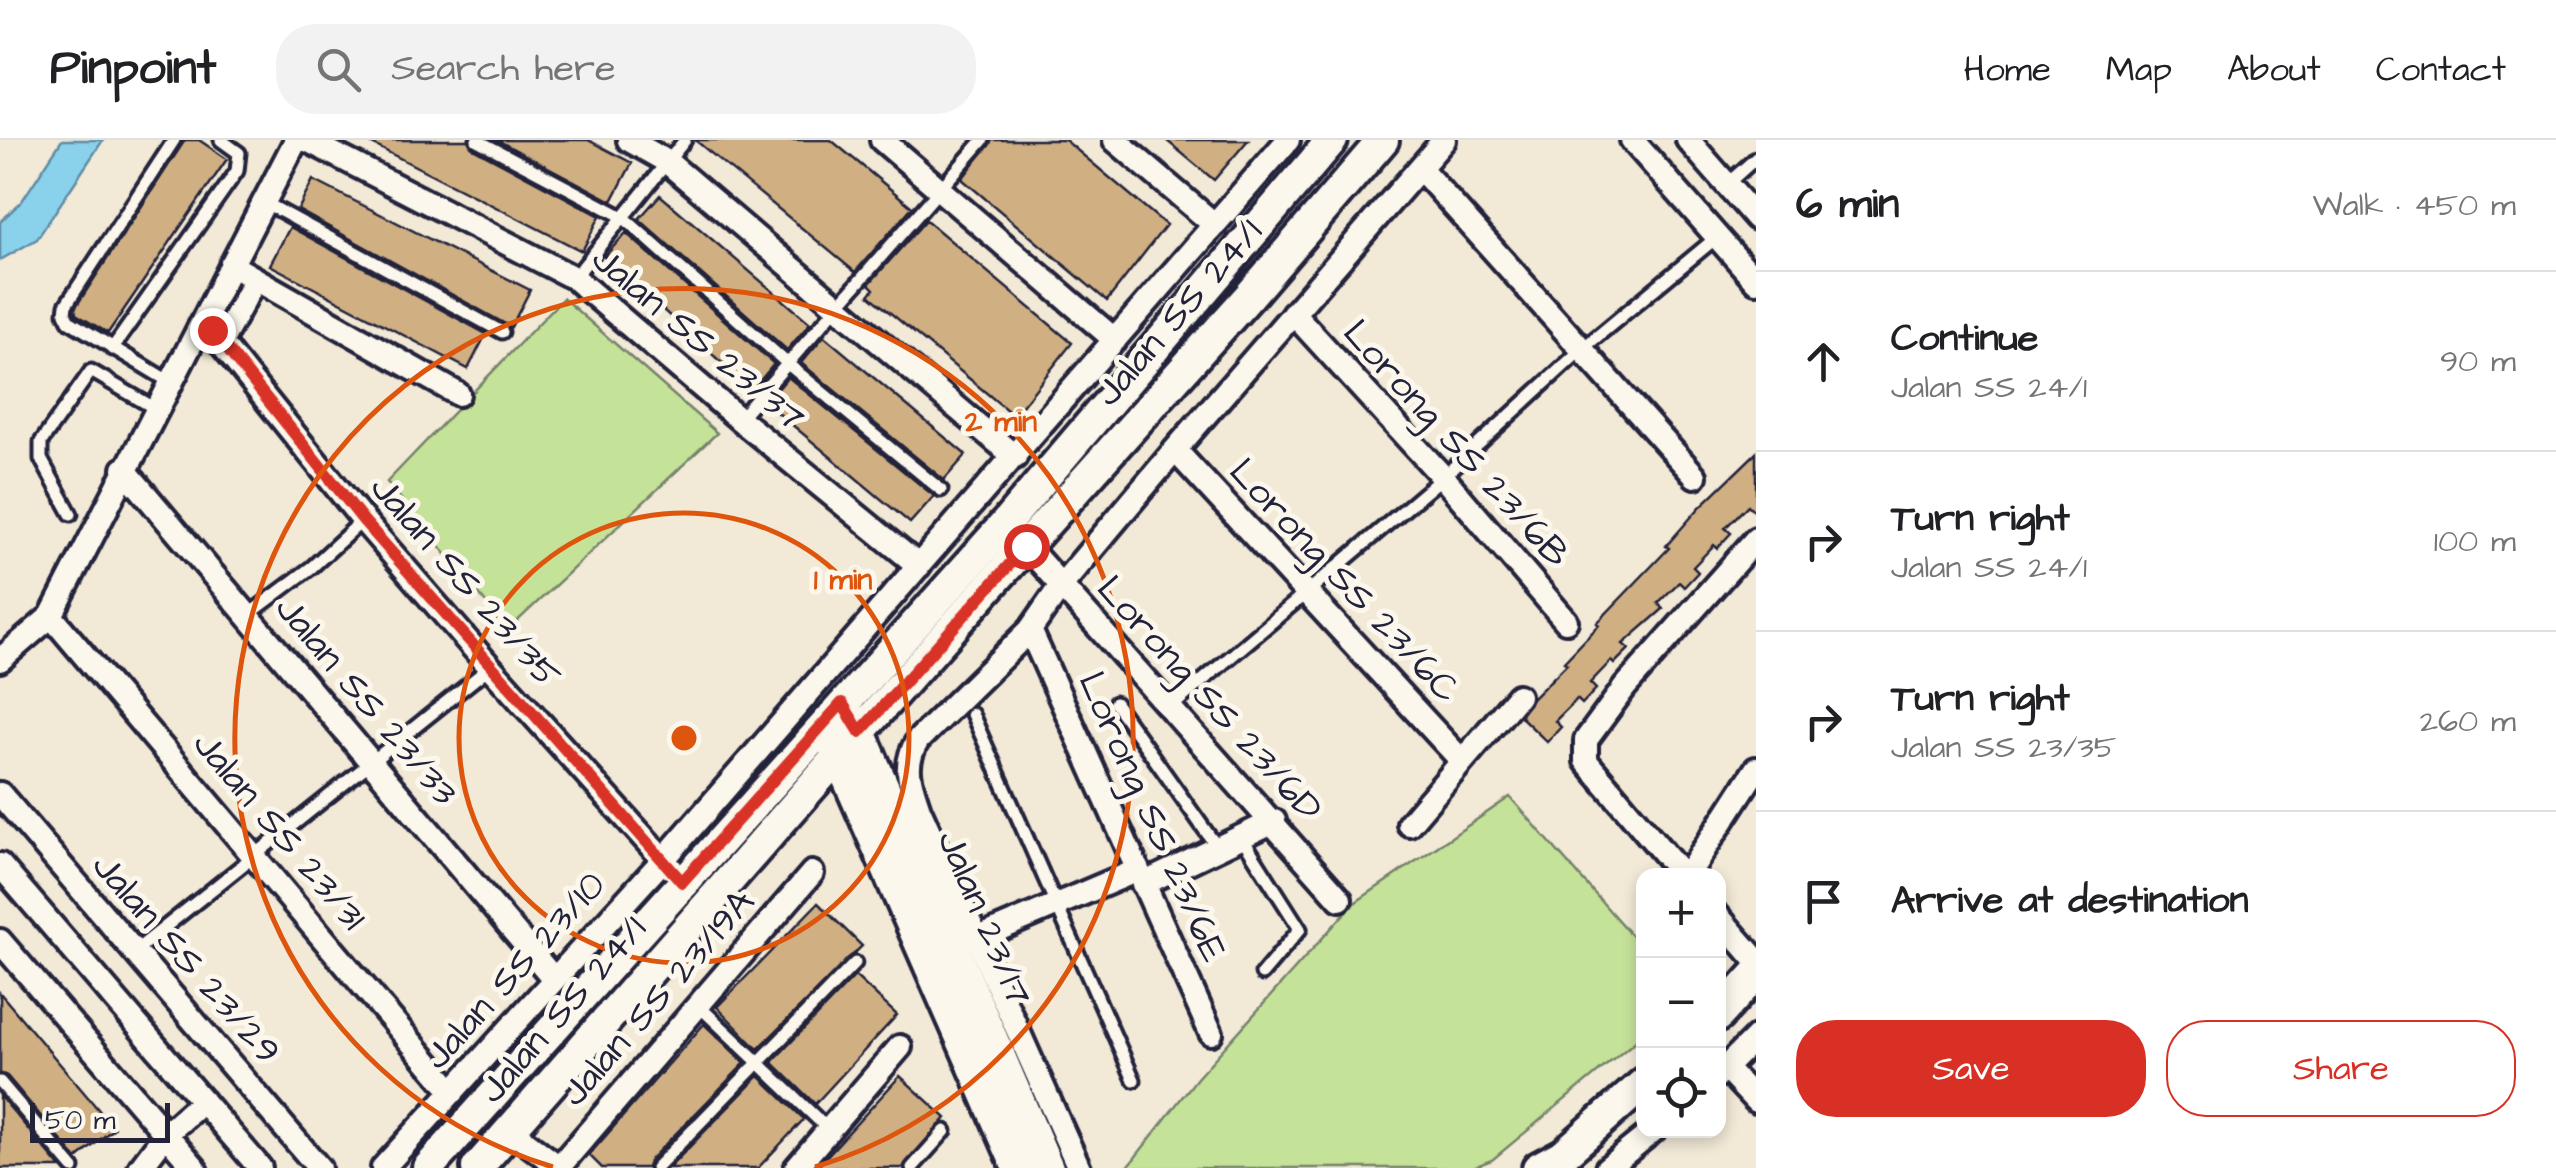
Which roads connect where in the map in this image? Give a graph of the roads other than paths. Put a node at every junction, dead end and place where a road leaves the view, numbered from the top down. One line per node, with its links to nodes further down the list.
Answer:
1 (174, 140): 36 (lane)
2 (220, 140): 36 (lane)
3 (296, 140): 22 (street)
4 (307, 140): 27 (street, Jalan SS 23/37)
5 (477, 140): 23 (lane)
6 (629, 140): 18 (street)
7 (685, 140): 18 (lane)
8 (882, 140): 20 (street)
9 (984, 140): 20 (lane)
10 (1115, 140): 24 (street)
11 (1288, 140): 24 (street, Jalan SS 23/10)
12 (1332, 140): 65 (main road, Jalan SS 24/1)
13 (1383, 140): 52 (main road, Jalan SS 24/1)
14 (1444, 140): 19 (street)
15 (1632, 140): 25 (street)
16 (1688, 140): 21 (street)
17 (1756, 158): 21 (lane)
18 (666, 161): 23 (lane); 30 (street)
19 (1420, 168): 31 (street); 37 (street)
20 (939, 191): 30 (lane); 34 (street)
21 (1745, 198)
22 (264, 202): 26 (street); 33 (lane)
23 (623, 216): 27 (lane); 38 (lane)
24 (1215, 225): 34 (street, Jalan SS 23/10)
25 (1718, 237): 29 (street); 37 (lane)
26 (231, 265): 28 (street); 32 (street)
27 (574, 278): 42 (street, Jalan SS 23/37)
28 (256, 280): 35 (street); 40 (street)
29 (1756, 281)
30 (838, 308): 38 (lane); 44 (street)
31 (1293, 314): 43 (street); 47 (street, Lorong SS 23/6B)
32 (203, 321): 35 (street, Jalan SS 23/35); 39 (street)
33 (502, 332)
34 (1115, 340): 44 (street, Jalan SS 23/10)
35 (220, 342): 50 (street, Jalan SS 23/35)
36 (112, 349): 39 (lane)
37 (1582, 349): 46 (street); 47 (lane)
38 (789, 365): 42 (lane); 48 (lane)
39 (170, 382): 41 (street)
40 (458, 394)
41 (156, 409): 45 (street); 49 (lane)
42 (739, 419): 53 (street, Jalan SS 23/37)
43 (1174, 450): 54 (street); 55 (street, Lorong SS 23/6C)
44 (1015, 457): 53 (street, Jalan SS 23/10)
45 (124, 469): 56 (street, Jalan SS 23/33); 57 (street)
46 (1695, 476)
47 (1442, 477): 55 (lane); 58 (street, Lorong SS 23/6B)
48 (941, 490)
49 (71, 514)
50 (363, 520): 56 (lane); 61 (street, Jalan SS 23/35)
51 (1756, 539): 79 (street)
52 (1026, 546): 54 (street, Lorong SS 23/6D); 67 (main road, Jalan SS 24/1)
53 (919, 566): 81 (street, Jalan SS 23/10)
54 (1060, 587): 59 (street); 64 (street, Lorong SS 23/6D)
55 (1309, 592): 64 (lane); 69 (street, Lorong SS 23/6C)
56 (248, 615): 70 (street, Jalan SS 23/33)
57 (51, 616): 60 (street); 77 (street, Jalan SS 23/31)
58 (1566, 621)
59 (1030, 630): 83 (street, Lorong SS 23/6E); 87 (street)
60 (0, 660)
61 (490, 667): 70 (lane); 81 (street, Jalan SS 23/35)
62 (1518, 696): 69 (street)
63 (1115, 704): 76 (lane)
64 (1169, 709): 73 (street, Lorong SS 23/6D)
65 (832, 714): 67 (main road, Jalan 23/17); 68 (main road, Jalan 23/17); 81 (main road, Jalan SS 24/1)
66 (972, 714): 85 (lane)
67 (860, 732): 68 (main road, Jalan SS 24/1); 127 (main road, Jalan 23/17)
68 (839, 755): 109 (main road, Jalan SS 24/1); 126 (main road, Jalan 23/17)
69 (1462, 761): 74 (street)
70 (372, 762): 77 (lane); 94 (street, Jalan SS 23/33)
71 (1756, 769): 80 (street)
72 (0, 794): 89 (street, Jalan SS 23/29)
73 (1274, 822): 75 (street); 84 (street, Lorong SS 23/6D)
74 (1409, 824)
75 (1241, 836): 76 (street); 92 (lane)
76 (1217, 848): 83 (street)
77 (254, 856): 89 (lane); 106 (street, Jalan SS 23/31)
78 (0, 865): 108 (street)
79 (1678, 868)
80 (1690, 868)
81 (673, 871): 94 (street, Jalan SS 23/10); 120 (main road, Jalan SS 24/1)
82 (812, 873): 95 (street, Jalan SS 23/19A)
83 (1140, 877): 85 (street); 97 (street, Lorong SS 23/6E)
84 (1340, 899)
85 (1058, 903): 87 (street); 103 (lane)
86 (1726, 925): 90 (street)
87 (976, 938): 128 (street)
88 (0, 941): 112 (street)
89 (134, 953): 118 (street, Jalan SS 23/29)
90 (1756, 960)
91 (855, 963): 100 (lane)
92 (1262, 974)
93 (1756, 974): 96 (main road)
94 (554, 979): 106 (street, Jalan SS 23/10)
95 (698, 1005): 100 (lane); 122 (street, Jalan SS 23/19A)
96 (1726, 1007)
97 (1211, 1033)
98 (1756, 1038): 101 (street)
99 (900, 1047): 110 (street)
100 (759, 1063): 110 (lane); 123 (lane)
101 (1726, 1068)
102 (1726, 1075): 107 (street)
103 (1134, 1080)
104 (0, 1082): 114 (lane)
105 (1636, 1090): 129 (main road)
106 (453, 1092): 119 (street, Jalan SS 23/10)
107 (1756, 1100)
108 (203, 1102): 112 (street); 117 (street)
109 (510, 1130): 121 (main road, Jalan SS 24/1); 122 (street)
110 (829, 1130): 124 (street)
111 (945, 1132): 125 (lane)
112 (164, 1135): 115 (street); 116 (street)
113 (1644, 1138): 130 (street)
114 (73, 1168)
115 (140, 1168)
116 (195, 1168)
117 (260, 1168)
118 (319, 1168)
119 (383, 1168)
120 (428, 1168)
121 (477, 1168)
122 (559, 1168)
123 (656, 1168)
124 (796, 1168)
125 (912, 1168)
126 (1018, 1168)
127 (1048, 1168)
128 (1079, 1168)
129 (1538, 1168)
130 (1607, 1168)

